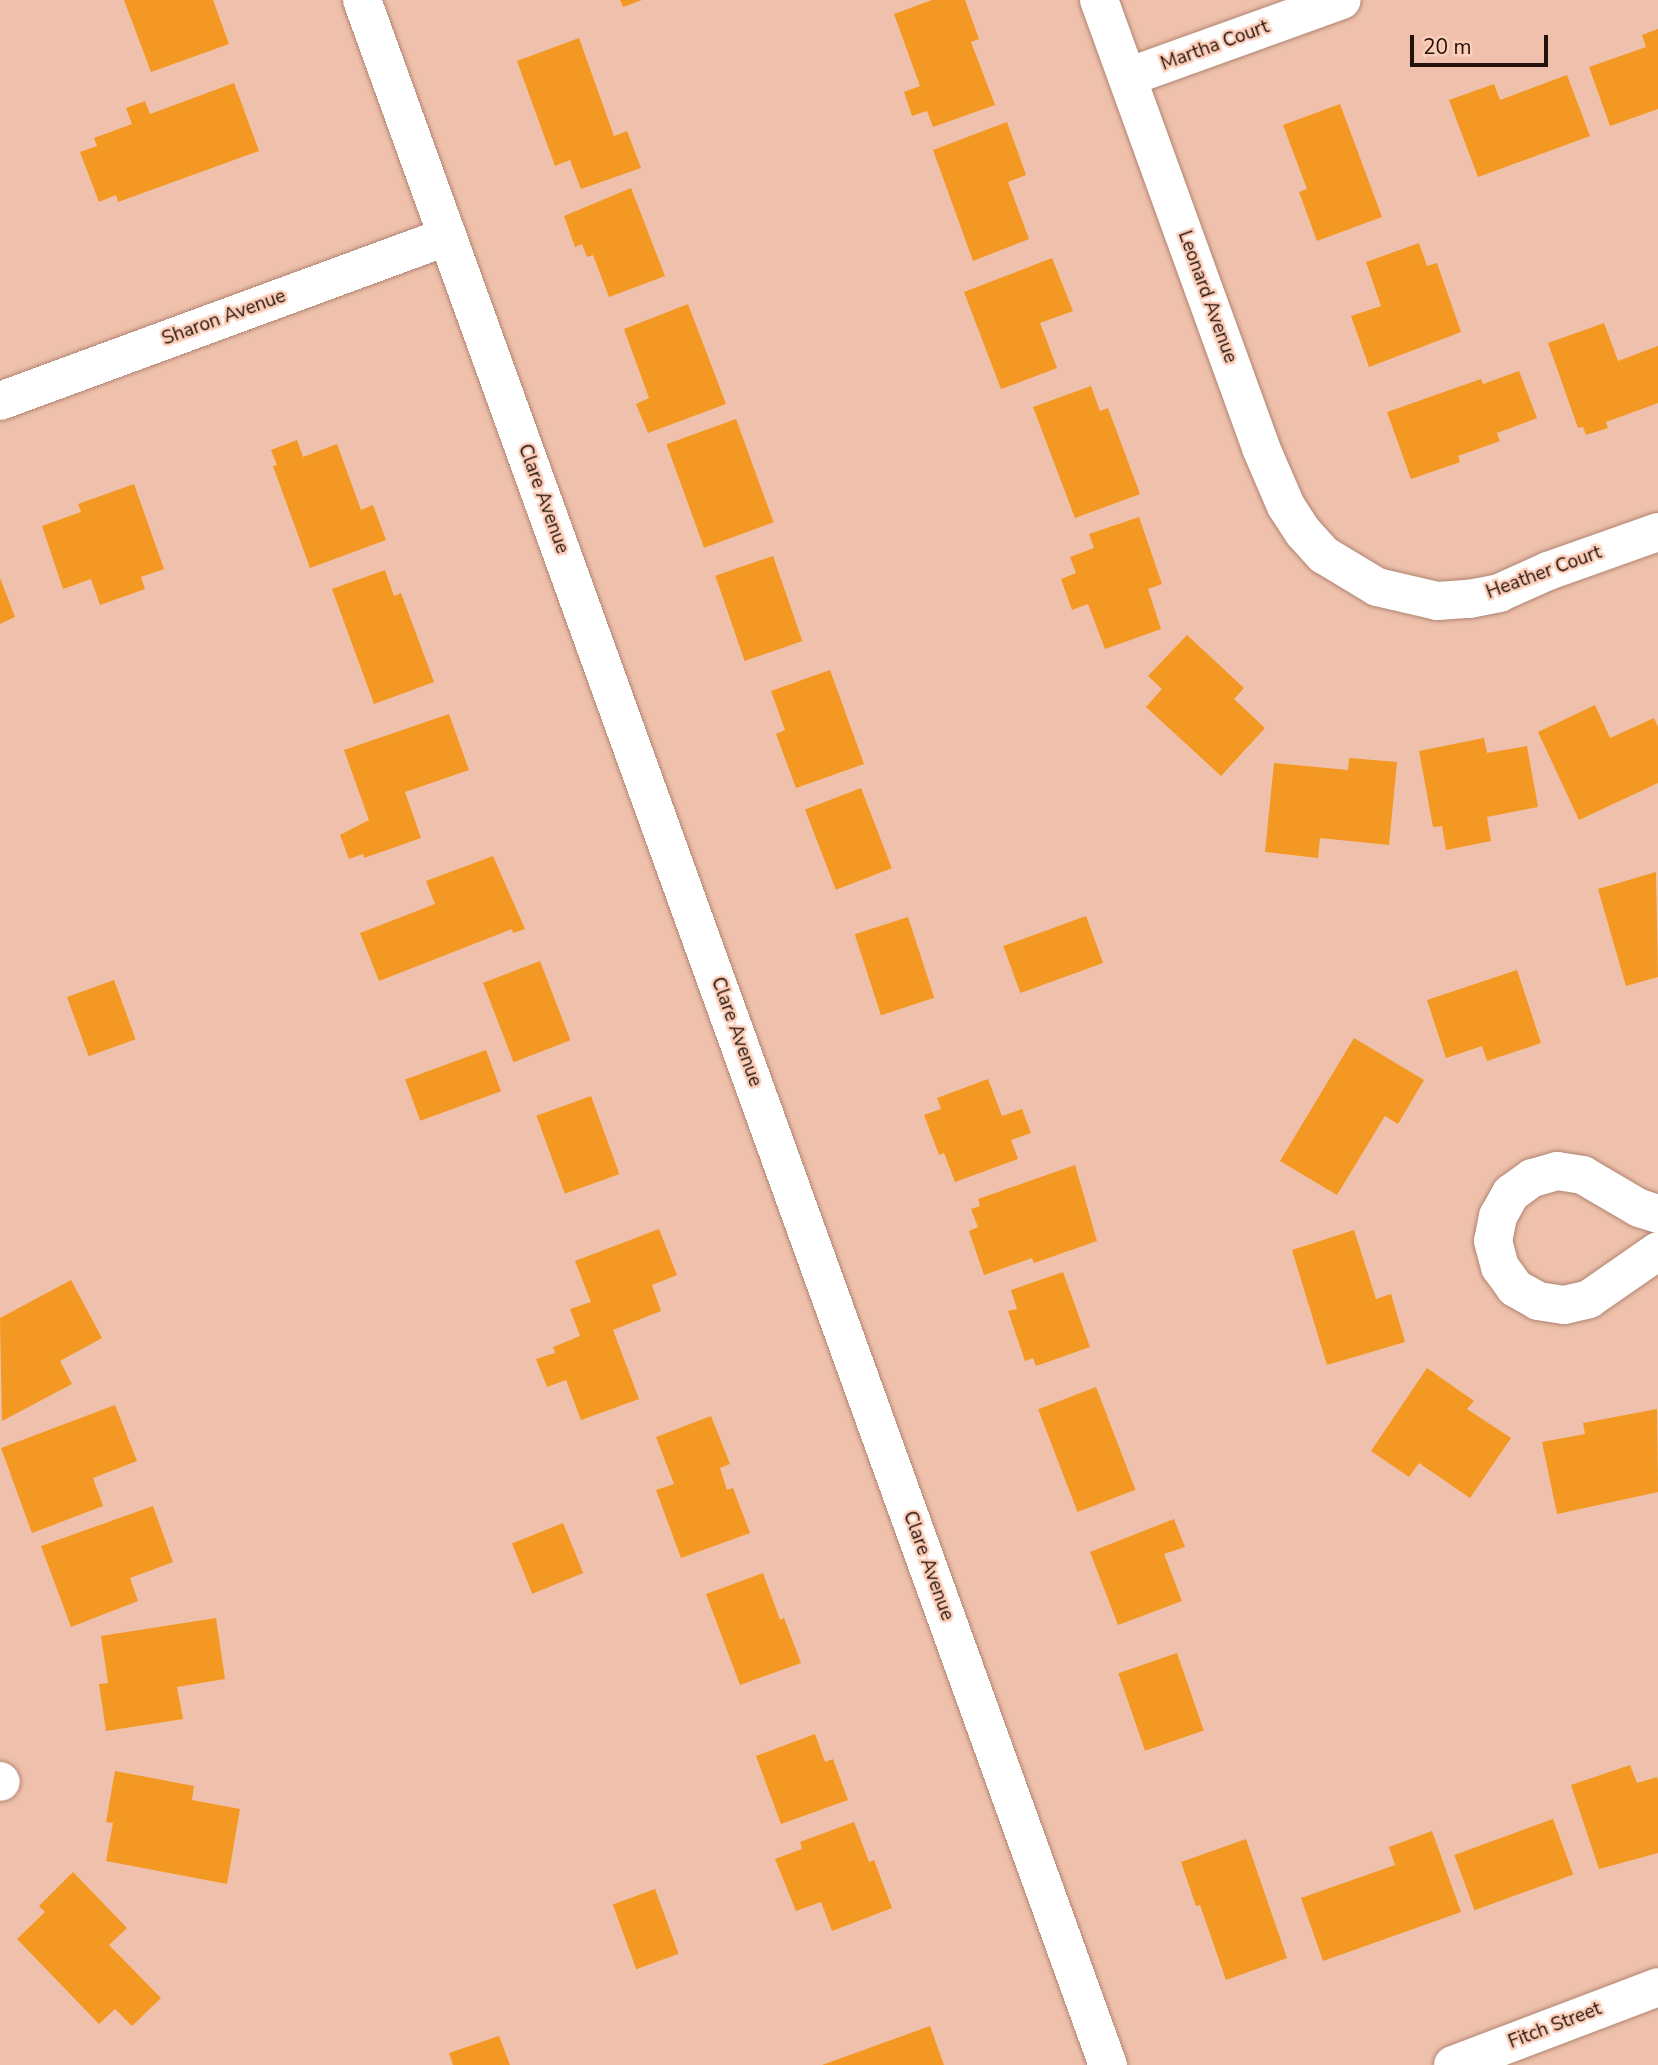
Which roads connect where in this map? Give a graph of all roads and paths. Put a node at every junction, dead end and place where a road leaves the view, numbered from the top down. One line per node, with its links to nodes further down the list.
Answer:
1 (362, 0): 5 (street, Clare Avenue)
2 (1099, 0): 4 (street, Leonard Avenue)
3 (1342, 0): 4 (street, Martha Court)
4 (1128, 77): 8 (street, Leonard Avenue)
5 (448, 236): 6 (street, Sharon Avenue); 12 (street, Clare Avenue)
6 (0, 401)
7 (1658, 532): 8 (street, Heather Court)
8 (1349, 573)
9 (1658, 1214): 10 (street)
10 (1658, 1251)
11 (1658, 1987): 13 (street, Fitch Street)
12 (1108, 2065)
13 (1453, 2065)

